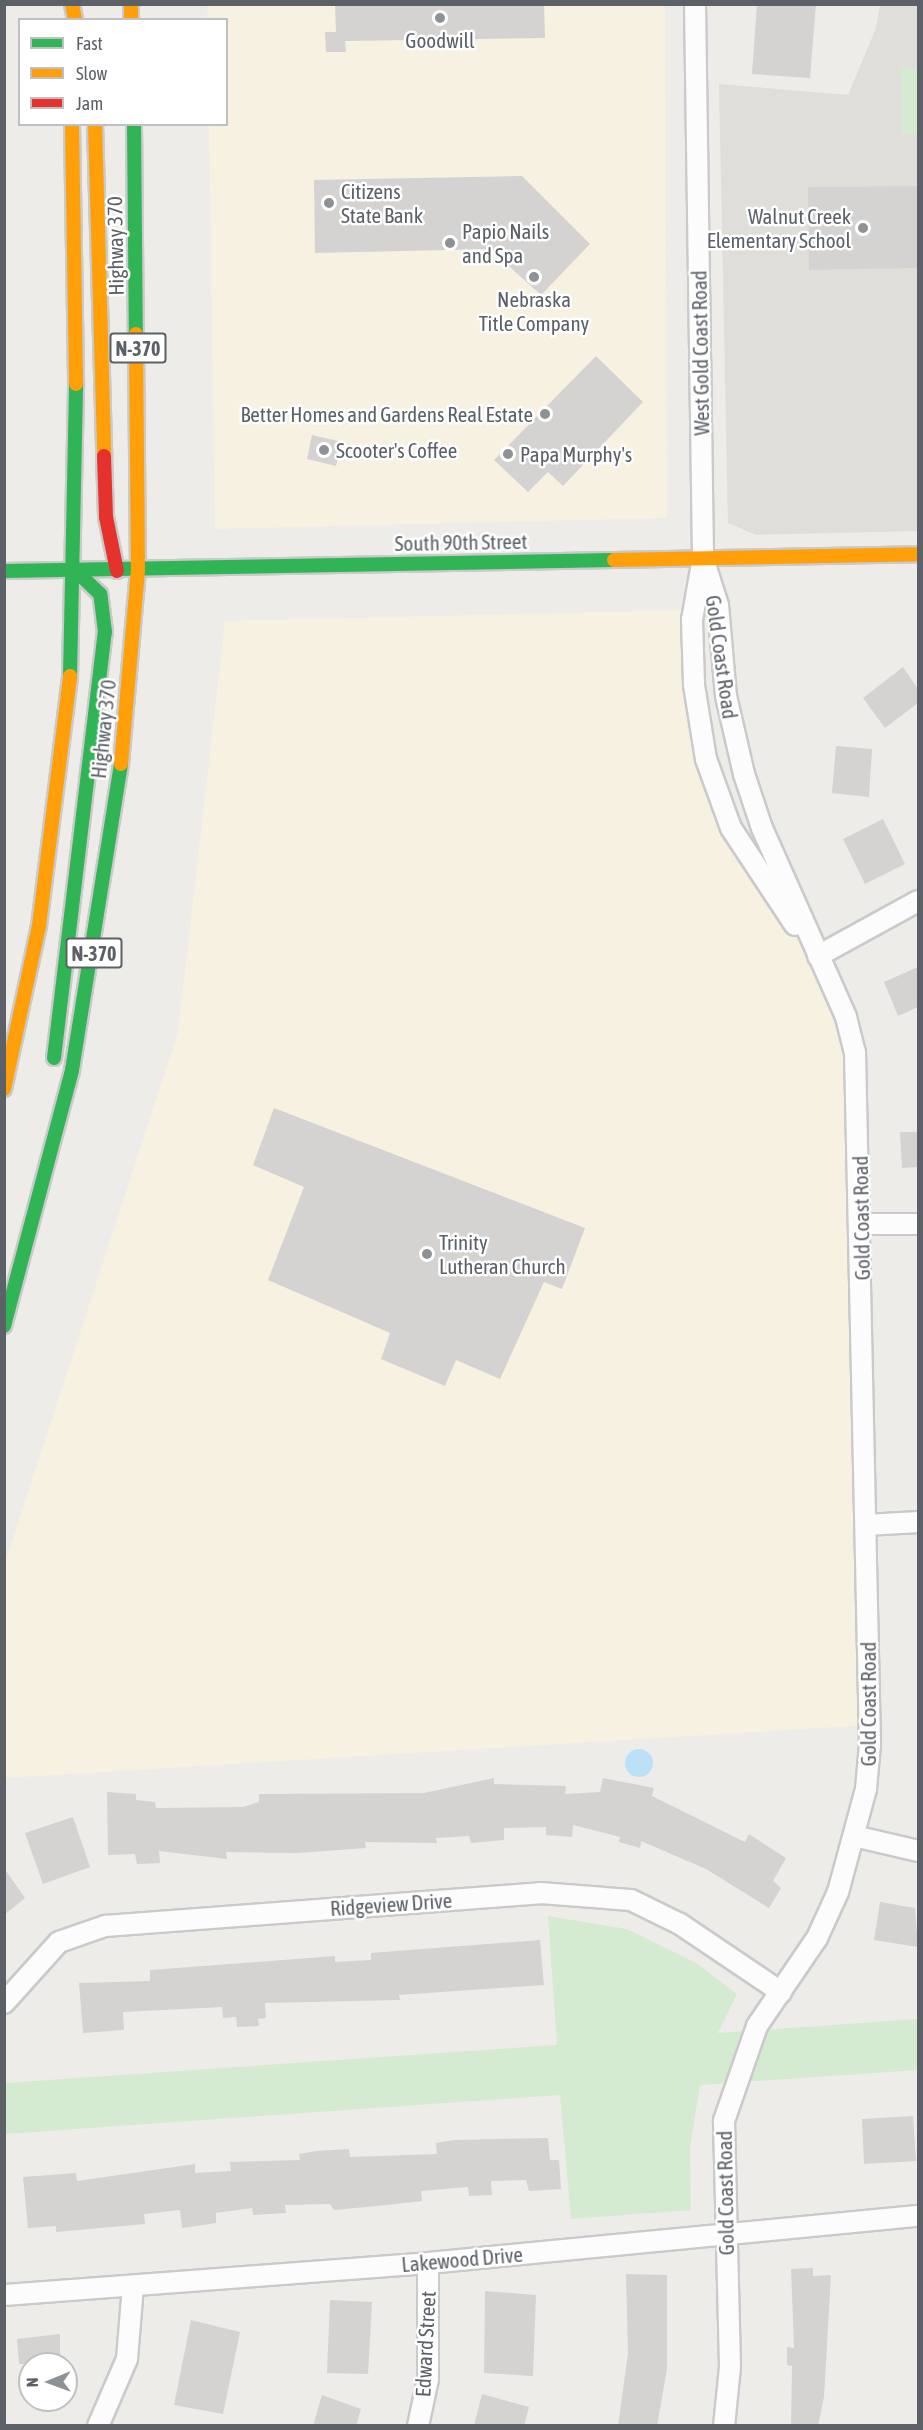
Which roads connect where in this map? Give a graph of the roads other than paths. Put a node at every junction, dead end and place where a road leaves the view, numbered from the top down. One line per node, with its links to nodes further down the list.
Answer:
1 (694, 4): 6 (street, West Gold Coast Road)
2 (72, 126): 7 (main road, Highway 370 / N-370)
3 (95, 126): 9 (main road)
4 (134, 126): 10 (main road, Highway 370 / N-370)
5 (918, 554): 6 (main road, South 90th Street)
6 (703, 558): 10 (main road, South 90th Street); 12 (street, Gold Coast Road); 12 (street, Gold Coast Road)
7 (75, 570): 8 (main road, South 90th Street); 9 (main road, South 90th Street); 13 (main road, Highway 370 / N-370); 14 (main road)
8 (4, 571)
9 (117, 571): 10 (main road, South 90th Street)
10 (138, 571): 14 (main road, Highway 370 / N-370)
11 (918, 901): 12 (street)
12 (818, 956): 15 (street, Gold Coast Road)
13 (4, 1089)
14 (35, 1218): 17 (main road, Highway 370 / N-370)
15 (860, 1224): 16 (street); 19 (street, Gold Coast Road)
16 (918, 1224)
17 (4, 1326)
18 (918, 1522): 19 (street)
19 (866, 1525): 20 (street, Gold Coast Road)
20 (854, 1836): 21 (street); 22 (street, Gold Coast Road)
21 (918, 1851)
22 (781, 1992): 23 (street, Ridgeview Drive); 25 (street, Gold Coast Road)
23 (4, 2003)
24 (918, 2216): 25 (street, Lakewood Drive)
25 (723, 2235): 26 (street, Lakewood Drive); 31 (street, Gold Coast Road)
26 (428, 2263): 27 (street, Lakewood Drive); 30 (street, Edward Street)
27 (133, 2286): 28 (street, Lakewood Drive); 29 (street)
28 (4, 2295)
29 (98, 2426)
30 (418, 2426)
31 (724, 2426)

